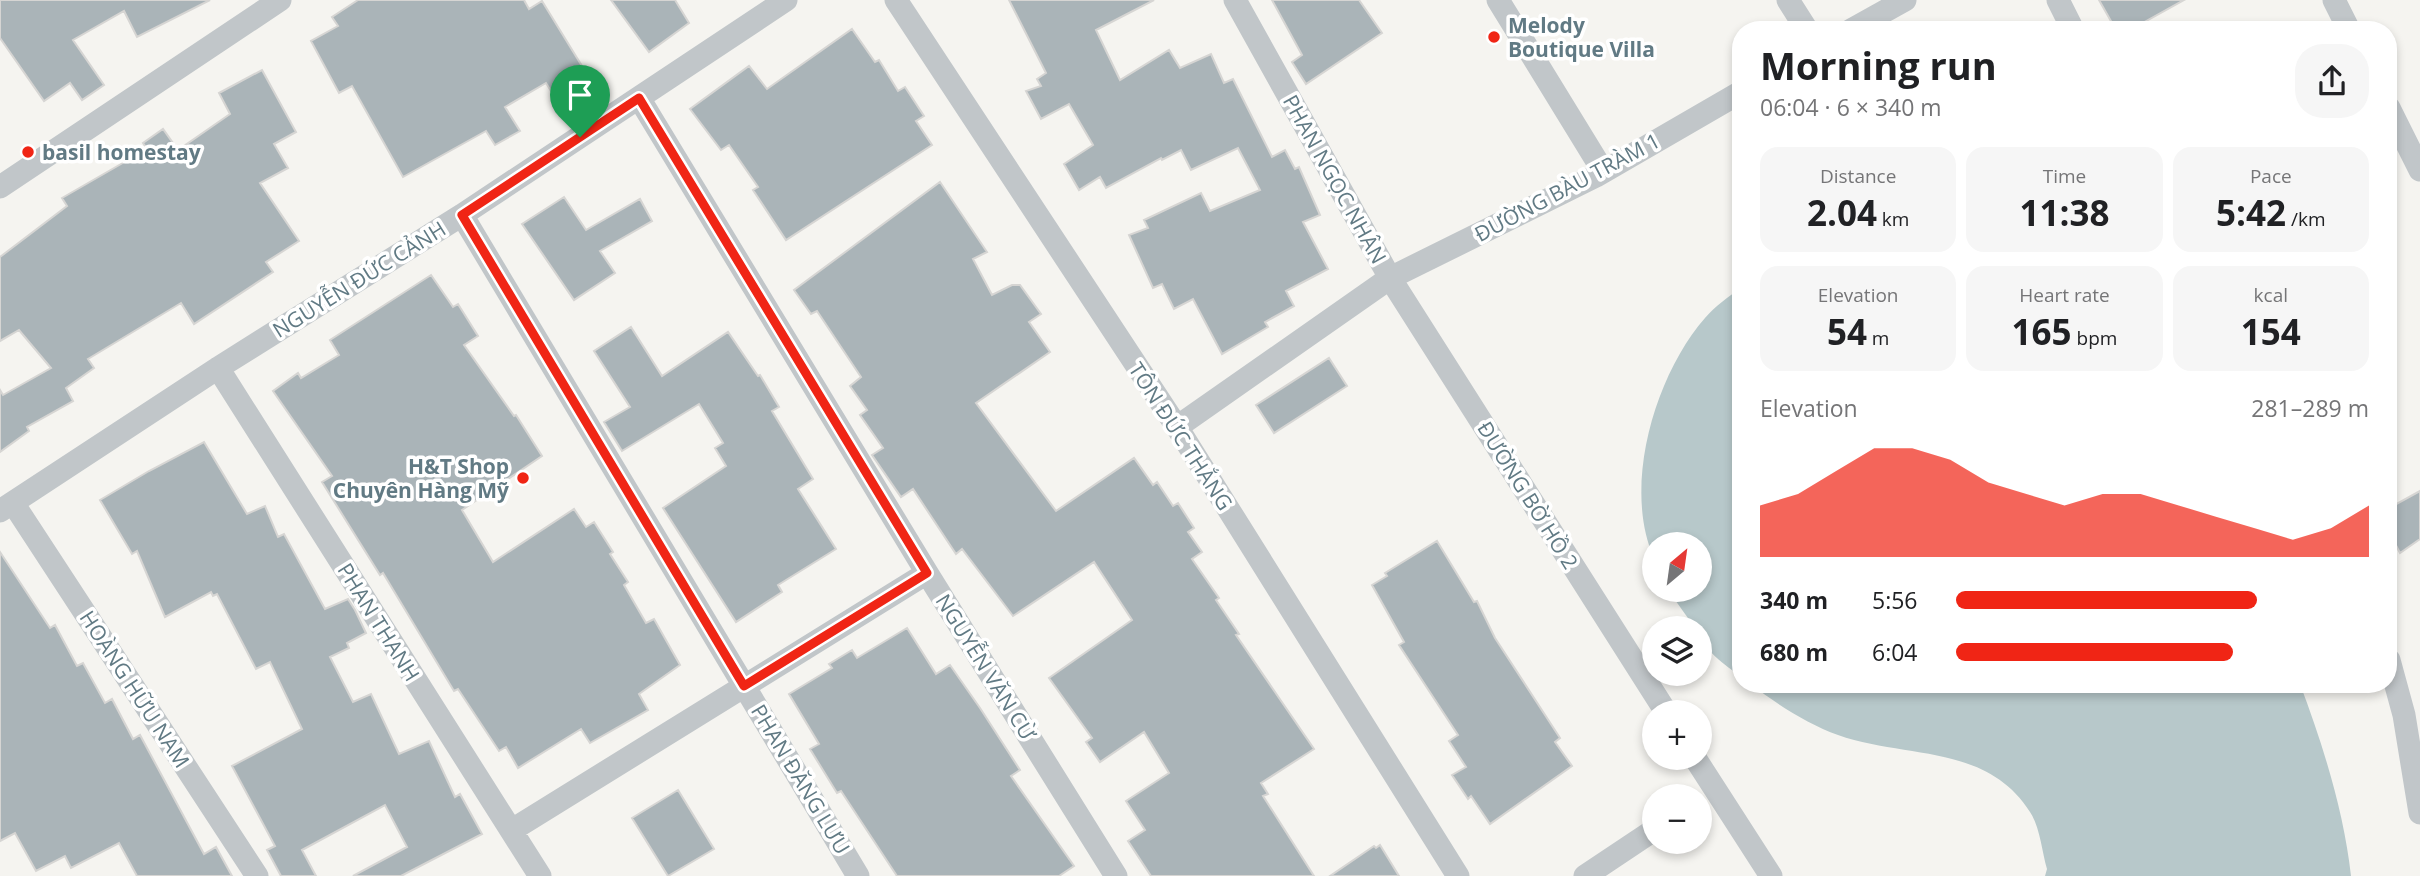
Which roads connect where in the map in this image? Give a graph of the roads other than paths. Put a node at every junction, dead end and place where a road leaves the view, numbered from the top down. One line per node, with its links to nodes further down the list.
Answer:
1 (280, 0): 19 (street)
2 (786, 0): 15 (street, NGUYỄN ĐỨC CẢNH)
3 (896, 0): 23 (street, TÔN ĐỨC THẮNG)
4 (1235, 0): 21 (street, PHAN NGỌC NHÂN)
5 (1498, 0): 18 (street)
6 (1788, 0): 10 (street)
7 (1905, 0): 11 (street)
8 (2058, 0): 12 (street)
9 (2334, 0): 13 (street)
10 (1801, 21)
11 (1867, 21)
12 (2068, 21)
13 (2344, 21)
14 (1732, 97): 18 (street, ĐƯỜNG BÀU TRÀM 1)
15 (639, 98): 20 (street, NGUYỄN ĐỨC CẢNH); 25 (street, NGUYỄN VĂN CỪ)
16 (2397, 124): 17 (street)
17 (2420, 170)
18 (1603, 171): 21 (street, ĐƯỜNG BÀU TRÀM 1)
19 (0, 187)
20 (462, 215): 22 (street, NGUYỄN ĐỨC CẢNH); 26 (street, PHAN ĐĂNG LƯU)
21 (1390, 278): 23 (street, PHAN NGỌC NHÂN); 28 (street, ĐƯỜNG BỜ HỒ 2)
22 (218, 368): 24 (street, NGUYỄN ĐỨC CẢNH); 31 (street, PHAN THANH)
23 (1177, 427): 37 (street, TÔN ĐỨC THẮNG)
24 (6, 507): 33 (street, HOÀNG HỮU NAM)
25 (927, 573): 26 (street); 36 (street, NGUYỄN VĂN CỪ)
26 (744, 686): 31 (street); 35 (street, PHAN ĐĂNG LƯU)
27 (2397, 689): 30 (street)
28 (1658, 700)
29 (1712, 800): 39 (street)
30 (2420, 813)
31 (512, 830): 34 (street, PHAN THANH)
32 (1642, 838): 38 (street)
33 (257, 876)
34 (540, 876)
35 (858, 876)
36 (1116, 876)
37 (1458, 876)
38 (1585, 876)
39 (1771, 876)

